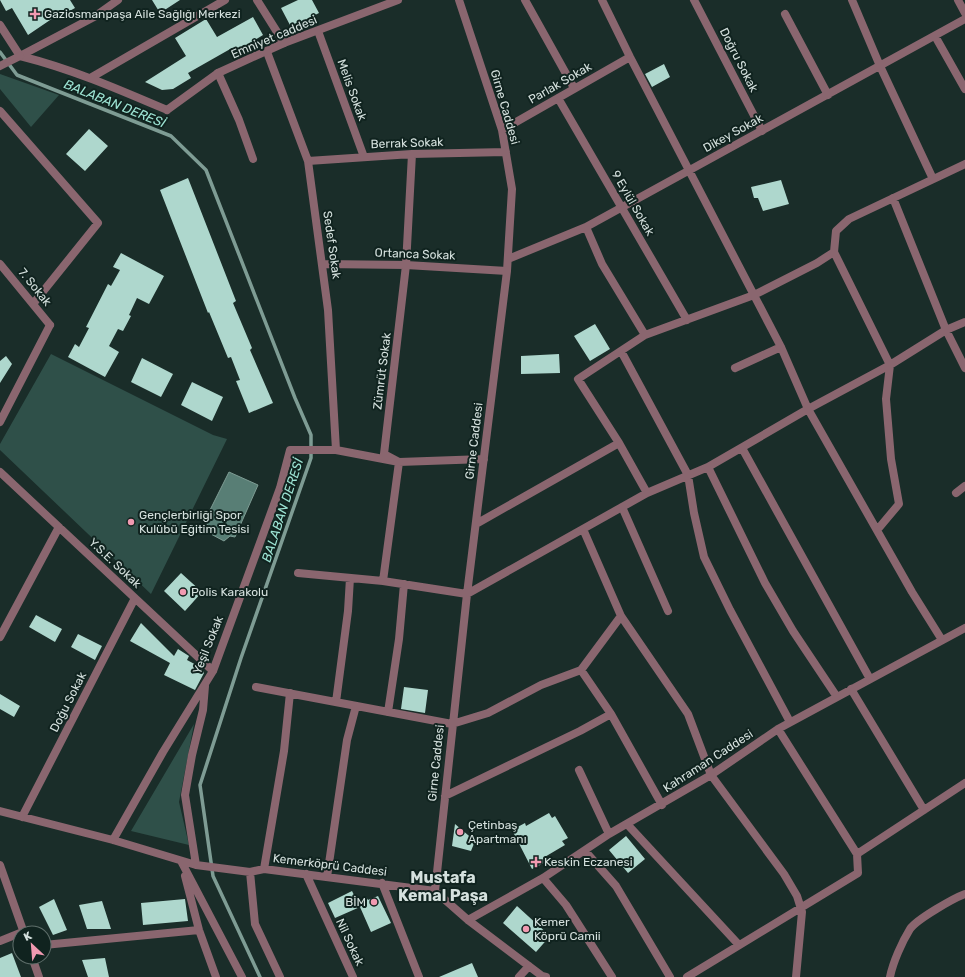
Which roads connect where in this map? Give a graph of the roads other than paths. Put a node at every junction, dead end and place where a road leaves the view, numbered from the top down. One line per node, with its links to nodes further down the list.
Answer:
1 (118, 0): 20 (street)
2 (225, 0): 25 (street)
3 (257, 0): 18 (street)
4 (398, 0): 11 (street, Emniyet caddesi)
5 (459, 0): 31 (street, Girne Caddesi)
6 (525, 0): 26 (street)
7 (602, 0): 21 (street)
8 (694, 0): 32 (street, Doğru Sokak)
9 (852, 0): 23 (street)
10 (958, 0): 12 (street)
11 (378, 3): 16 (street, Emniyet caddesi)
12 (965, 13)
13 (785, 14): 28 (street)
14 (965, 20): 17 (street, Dikey Sokak)
15 (0, 25): 20 (street)
16 (318, 31): 18 (street, Emniyet caddesi); 35 (street, Melis Sokak)
17 (935, 36): 23 (street, Dikey Sokak); 27 (street)
18 (284, 43): 19 (street, Emniyet caddesi)
19 (267, 52): 24 (street, Emniyet caddesi); 37 (street, Sedef Sokak)
20 (20, 56): 22 (street); 25 (street)
21 (630, 57): 26 (street, Parlak Sokak); 39 (street)
22 (0, 66)
23 (880, 66): 28 (street, Dikey Sokak); 40 (street)
24 (218, 73): 25 (street, Emniyet caddesi); 36 (street)
25 (92, 77)
26 (574, 88): 29 (street, Parlak Sokak)
27 (965, 89)
28 (828, 95): 32 (street, Dikey Sokak)
29 (558, 98): 31 (street, Parlak Sokak); 42 (street, 9 Eylül Sokak)
30 (0, 111): 51 (street)
31 (502, 130): 33 (street, Girne Caddesi)
32 (762, 131): 39 (street, Dikey Sokak)
33 (506, 152): 34 (street, Berrak Sokak); 45 (street, Girne Caddesi)
34 (412, 154): 35 (street, Berrak Sokak); 48 (street, Zümrüt Sokak)
35 (364, 157): 37 (street, Berrak Sokak)
36 (253, 159)
37 (308, 161): 47 (street, Sedef Sokak)
38 (964, 167): 40 (street)
39 (689, 171): 42 (street, Dikey Sokak); 50 (street)
40 (933, 179): 41 (street)
41 (893, 198): 44 (street); 54 (street)
42 (622, 208): 43 (street, Dikey Sokak); 52 (street, 9 Eylül Sokak)
43 (586, 227): 45 (street, Dikey Sokak); 55 (street)
44 (834, 252): 50 (street); 58 (street)
45 (508, 259): 49 (street, Girne Caddesi)
46 (0, 264): 51 (street, 7. Sokak)
47 (322, 264): 48 (street, Ortanca Sokak); 65 (street, Sedef Sokak)
48 (406, 265): 49 (street, Ortanca Sokak); 67 (street, Zümrüt Sokak)
49 (507, 271): 66 (street, Girne Caddesi)
50 (754, 295): 52 (street); 56 (street)
51 (33, 304): 62 (street, 7. Sokak)
52 (687, 320): 55 (street)
53 (965, 322): 54 (street)
54 (946, 330): 58 (street); 60 (street)
55 (645, 335): 57 (street)
56 (781, 347): 59 (street); 61 (street)
57 (620, 351): 63 (street); 70 (street)
58 (890, 365): 61 (street); 78 (street)
59 (735, 368)
60 (965, 368)
61 (808, 409): 64 (street); 78 (street)
62 (0, 422)
63 (619, 443): 72 (street); 75 (street)
64 (742, 448): 68 (street); 92 (street)
65 (336, 450): 67 (street); 91 (street, Yeşil Sokak)
66 (484, 459): 67 (street); 75 (street, Girne Caddesi)
67 (399, 462): 81 (street)
68 (708, 468): 70 (street); 97 (street)
69 (0, 472): 76 (street, Y.S.E. Sokak)
70 (688, 474): 72 (street); 102 (street)
71 (965, 486): 73 (street)
72 (647, 493): 74 (street)
73 (956, 493)
74 (622, 507): 77 (street); 85 (street)
75 (476, 524): 83 (street, Girne Caddesi)
76 (59, 527): 84 (street, Y.S.E. Sokak); 88 (street)
77 (583, 529): 83 (street); 86 (street)
78 (878, 529): 89 (street)
79 (298, 573): 80 (street)
80 (350, 578): 81 (street); 98 (street)
81 (383, 581): 82 (street)
82 (404, 584): 83 (street); 100 (street)
83 (467, 594): 103 (street, Girne Caddesi)
84 (135, 598): 91 (street, Y.S.E. Sokak); 112 (street, Doğu Sokak)
85 (668, 611)
86 (621, 616): 90 (street); 106 (street)
87 (965, 628): 89 (street, Kahraman Caddesi)
88 (0, 637)
89 (942, 640): 92 (street, Kahraman Caddesi)
90 (581, 670): 101 (street); 103 (street)
91 (213, 671): 93 (street, Yeşil Sokak)
92 (870, 679): 95 (street, Kahraman Caddesi)
93 (205, 684): 115 (street, Yeşil Sokak); 120 (street)
94 (256, 687): 96 (street)
95 (850, 689): 97 (street, Kahraman Caddesi); 110 (street)
96 (290, 693): 98 (street); 121 (street)
97 (837, 697): 102 (street, Kahraman Caddesi)
98 (336, 702): 99 (street)
99 (356, 706): 100 (street); 124 (street)
100 (388, 712): 103 (street)
101 (611, 714): 108 (street); 109 (street)
102 (790, 722): 104 (street, Kahraman Caddesi)
103 (452, 724): 108 (street, Girne Caddesi)
104 (778, 729): 106 (street, Kahraman Caddesi); 117 (street)
105 (579, 770): 114 (street)
106 (711, 775): 109 (street, Kahraman Caddesi); 129 (street)
107 (965, 783): 110 (street)
108 (445, 796): 127 (street, Girne Caddesi)
109 (662, 805): 113 (street, Kahraman Caddesi)
110 (924, 810): 117 (street)
111 (0, 811): 112 (street)
112 (22, 816): 115 (street)
113 (627, 824): 114 (street, Kahraman Caddesi); 136 (street)
114 (609, 834): 116 (street, Kahraman Caddesi)
115 (113, 840): 118 (street)
116 (586, 851): 125 (street, Kahraman Caddesi); 148 (street)
117 (857, 854): 129 (street)
118 (181, 861): 120 (street); 132 (street); 141 (street)
119 (0, 865): 131 (street)
120 (200, 865): 122 (street, Kemerköprü Caddesi)
121 (264, 869): 122 (street, Kemerköprü Caddesi); 123 (street, Kemerköprü Caddesi)
122 (250, 872): 142 (street)
123 (306, 874): 124 (street, Kemerköprü Caddesi); 143 (street, Nil Sokak)
124 (327, 877): 126 (street, Kemerköprü Caddesi)
125 (543, 878): 130 (street, Kahraman Caddesi); 147 (street)
126 (382, 884): 127 (street, Kemerköprü Caddesi); 144 (street)
127 (435, 891): 130 (street)
128 (965, 894): 151 (street)
129 (800, 906): 136 (street); 150 (street)
130 (468, 920): 138 (street)
131 (19, 925)
132 (199, 930): 135 (street); 140 (street)
133 (12, 937): 134 (street)
134 (0, 941)
135 (52, 944)
136 (739, 944): 149 (street)
137 (35, 965): 139 (street)
138 (528, 966): 145 (street); 146 (street)
139 (39, 977)
140 (216, 977)
141 (242, 977)
142 (280, 977)
143 (353, 977)
144 (419, 977)
145 (519, 977)
146 (546, 977)
147 (612, 977)
148 (670, 977)
149 (687, 977)
150 (796, 977)
151 (890, 977)

